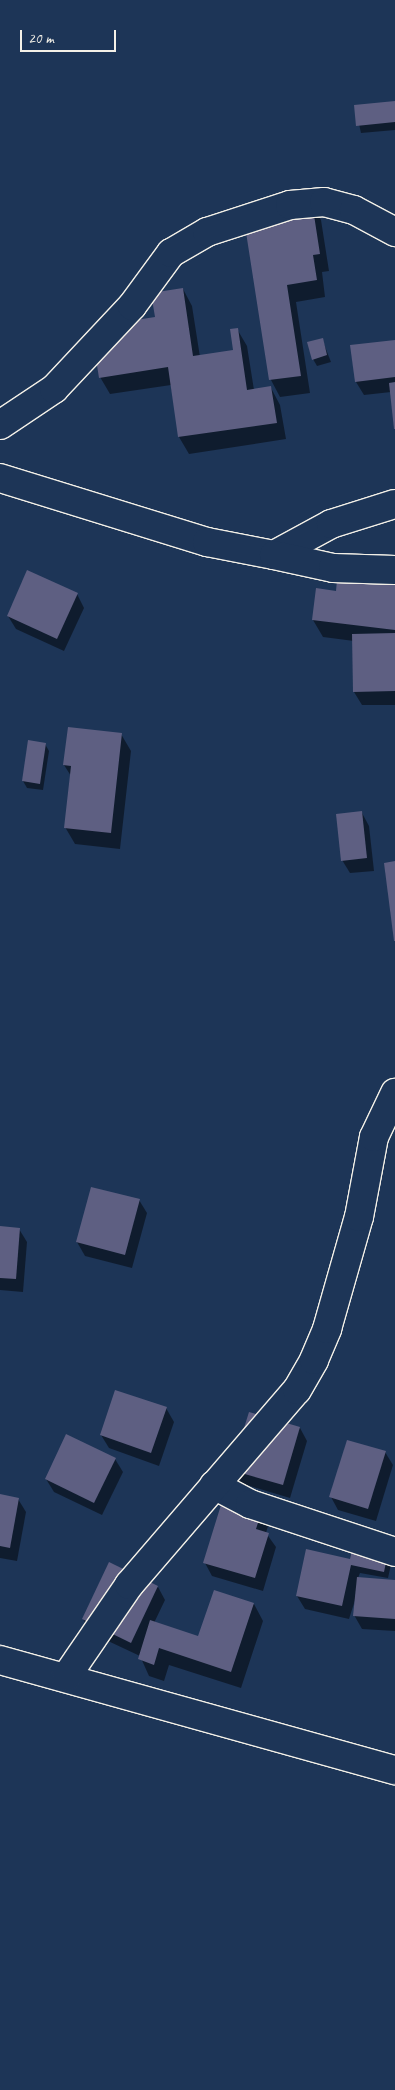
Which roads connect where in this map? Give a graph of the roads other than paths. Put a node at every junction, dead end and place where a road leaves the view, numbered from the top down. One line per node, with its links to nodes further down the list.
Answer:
1 (395, 232): 2 (street)
2 (0, 425)
3 (0, 478): 5 (street)
4 (395, 504): 5 (street)
5 (274, 555): 6 (street)
6 (395, 570)
7 (395, 1093): 8 (street)
8 (214, 1486): 9 (street); 11 (street)
9 (395, 1552)
10 (0, 1660): 11 (street)
11 (66, 1678): 12 (street)
12 (395, 1770)

